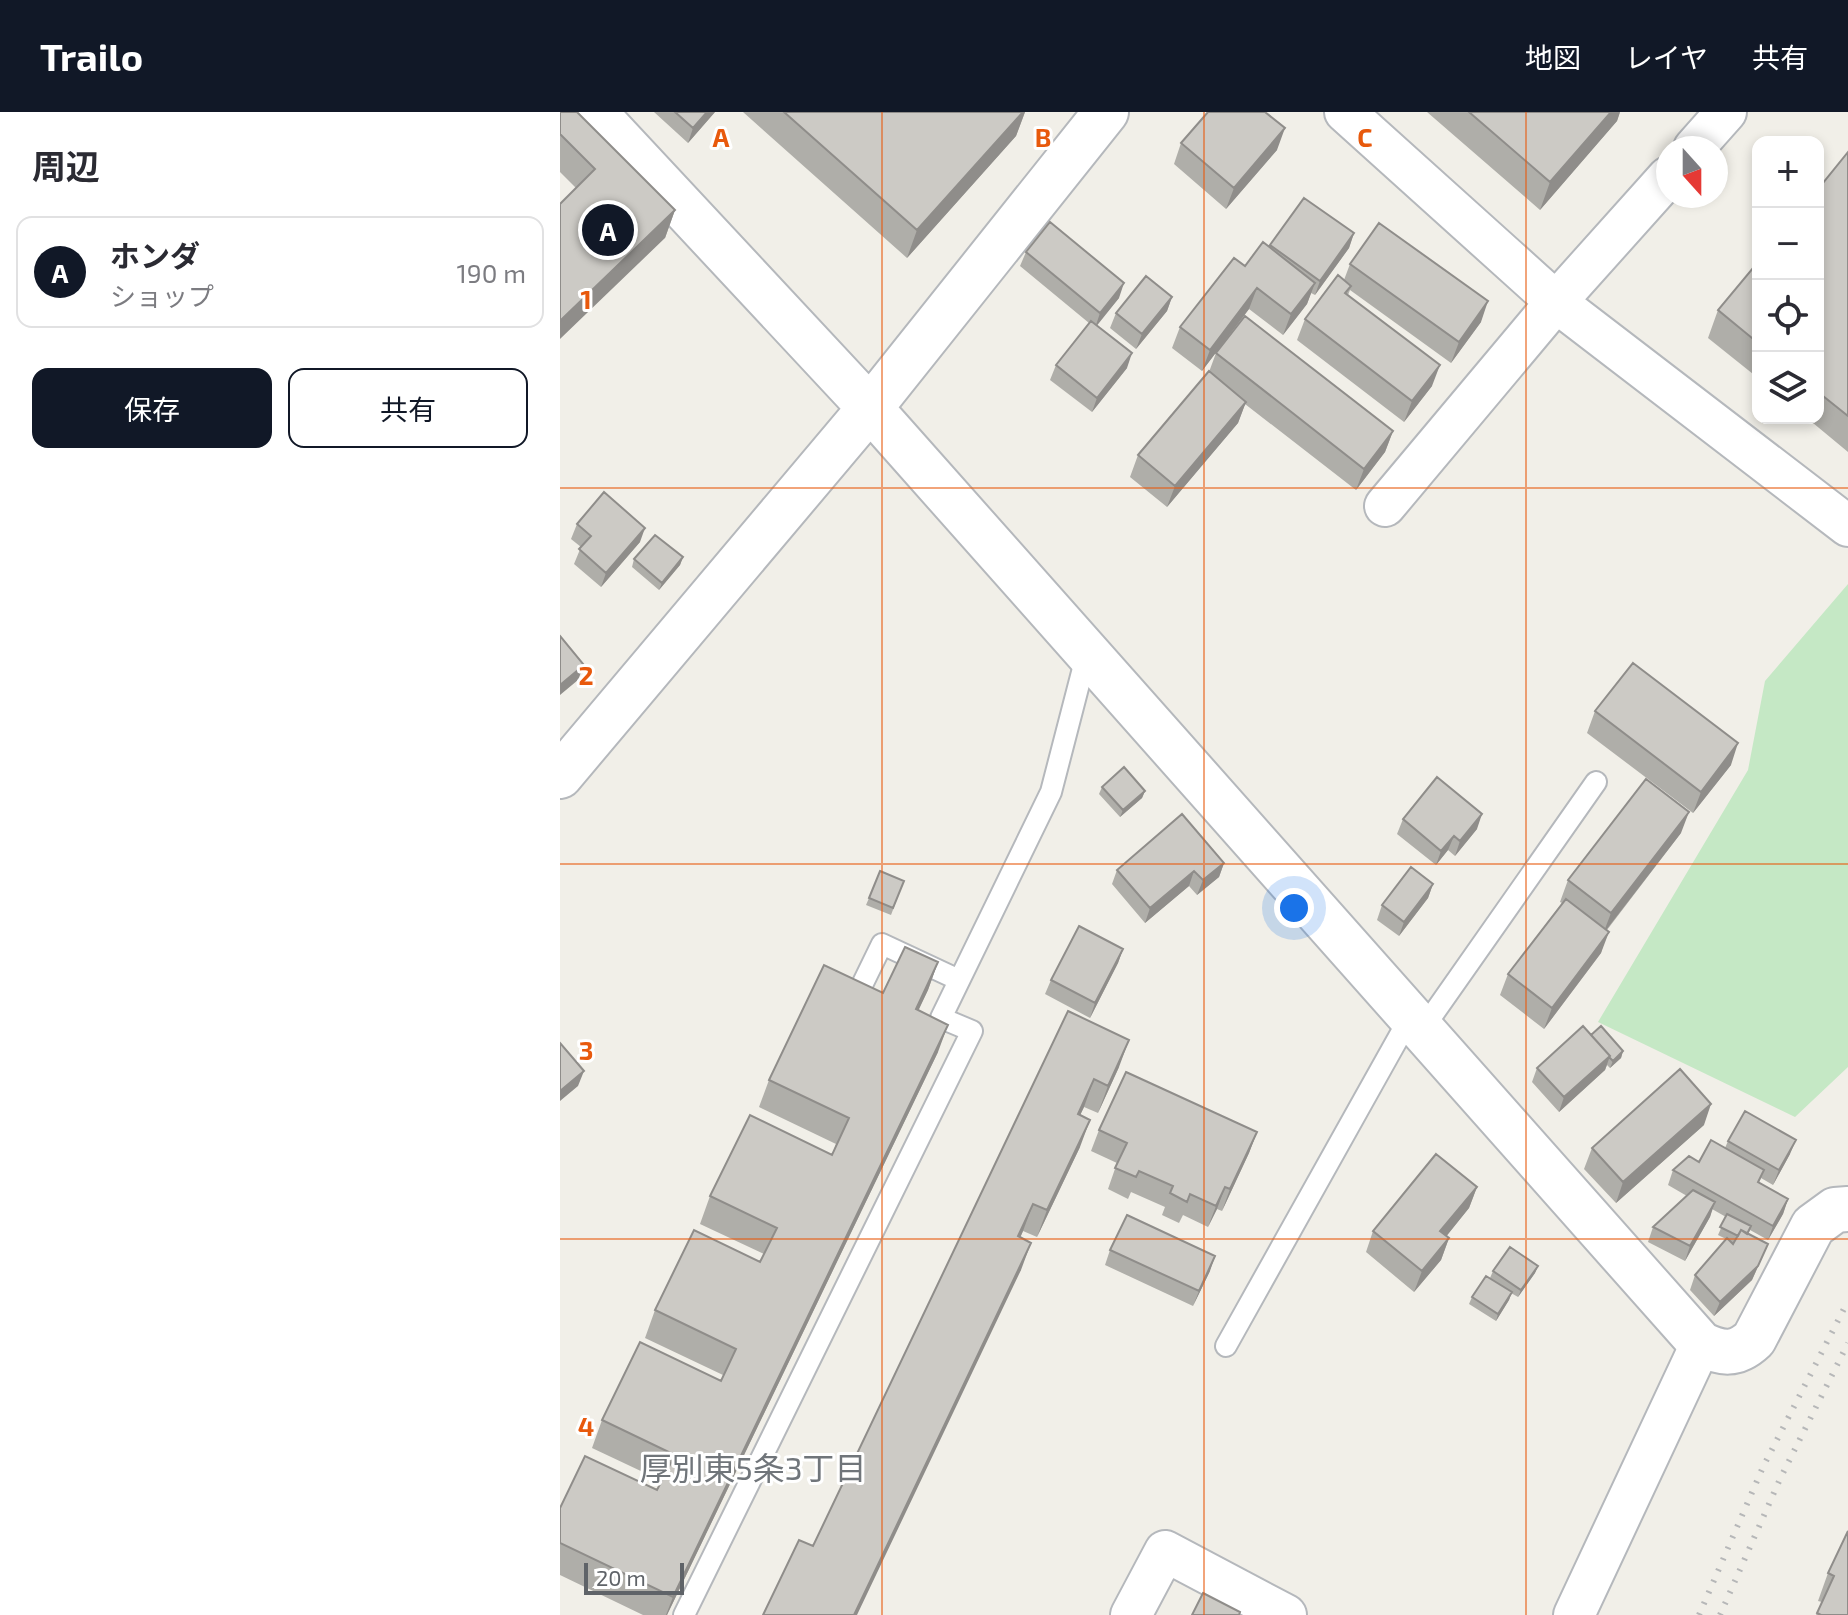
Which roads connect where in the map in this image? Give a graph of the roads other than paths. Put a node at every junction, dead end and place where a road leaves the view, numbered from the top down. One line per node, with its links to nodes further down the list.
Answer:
1 (594, 112): 8 (street)
2 (1106, 112): 8 (street)
3 (1345, 112): 7 (street)
4 (1726, 112): 5 (street)
5 (1705, 136)
6 (1656, 190): 7 (street)
7 (1556, 302): 9 (street); 10 (street)
8 (870, 408): 11 (street); 12 (street)
9 (1385, 506)
10 (1848, 526)
11 (1087, 653): 14 (lane); 16 (street)
12 (560, 776)
13 (1596, 782): 16 (lane)
14 (959, 980): 15 (lane); 20 (lane)
15 (863, 983)
16 (1416, 1024): 18 (street); 19 (lane)
17 (1848, 1209): 18 (street)
18 (1701, 1344): 23 (street)
19 (1226, 1346)
20 (684, 1615)
21 (1131, 1615): 22 (street)
22 (1286, 1615)
23 (1574, 1615)

